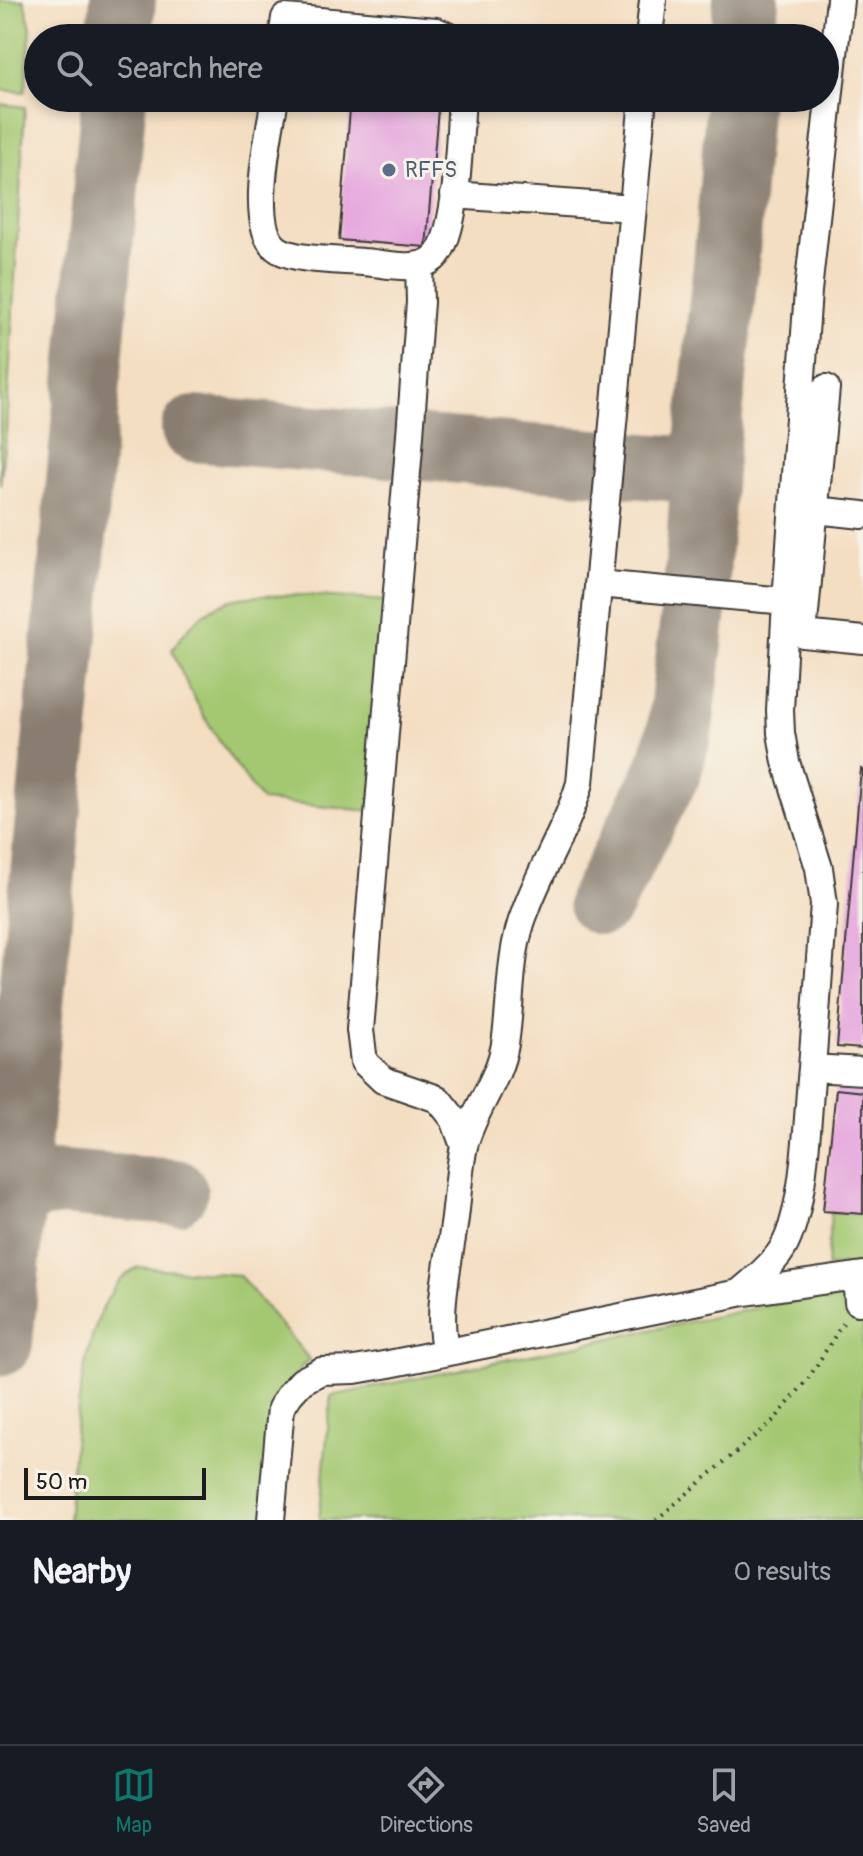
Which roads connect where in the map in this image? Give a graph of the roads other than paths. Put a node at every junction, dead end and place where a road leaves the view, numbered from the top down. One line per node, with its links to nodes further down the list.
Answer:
1 (653, 0): 5 (lane)
2 (840, 0): 6 (lane)
3 (285, 19): 4 (lane)
4 (348, 24)
5 (650, 24)
6 (837, 24)
7 (273, 112): 13 (lane)
8 (461, 112): 11 (lane)
9 (642, 112): 12 (lane)
10 (828, 112): 18 (lane)
11 (454, 195): 12 (lane); 13 (lane)
12 (633, 208): 17 (lane)
13 (419, 265): 23 (lane)
14 (826, 388): 15 (lane)
15 (815, 510): 16 (lane); 19 (lane)
16 (863, 515)
17 (598, 584): 18 (lane); 21 (lane)
18 (786, 601): 20 (lane)
19 (863, 640)
20 (812, 1068): 22 (lane); 26 (lane)
21 (499, 1069): 23 (lane); 24 (lane)
22 (863, 1071)
23 (438, 1099): 24 (lane)
24 (464, 1146): 27 (lane)
25 (859, 1284): 26 (lane)
26 (739, 1293): 27 (lane)
27 (446, 1351): 28 (lane)
28 (271, 1520)

